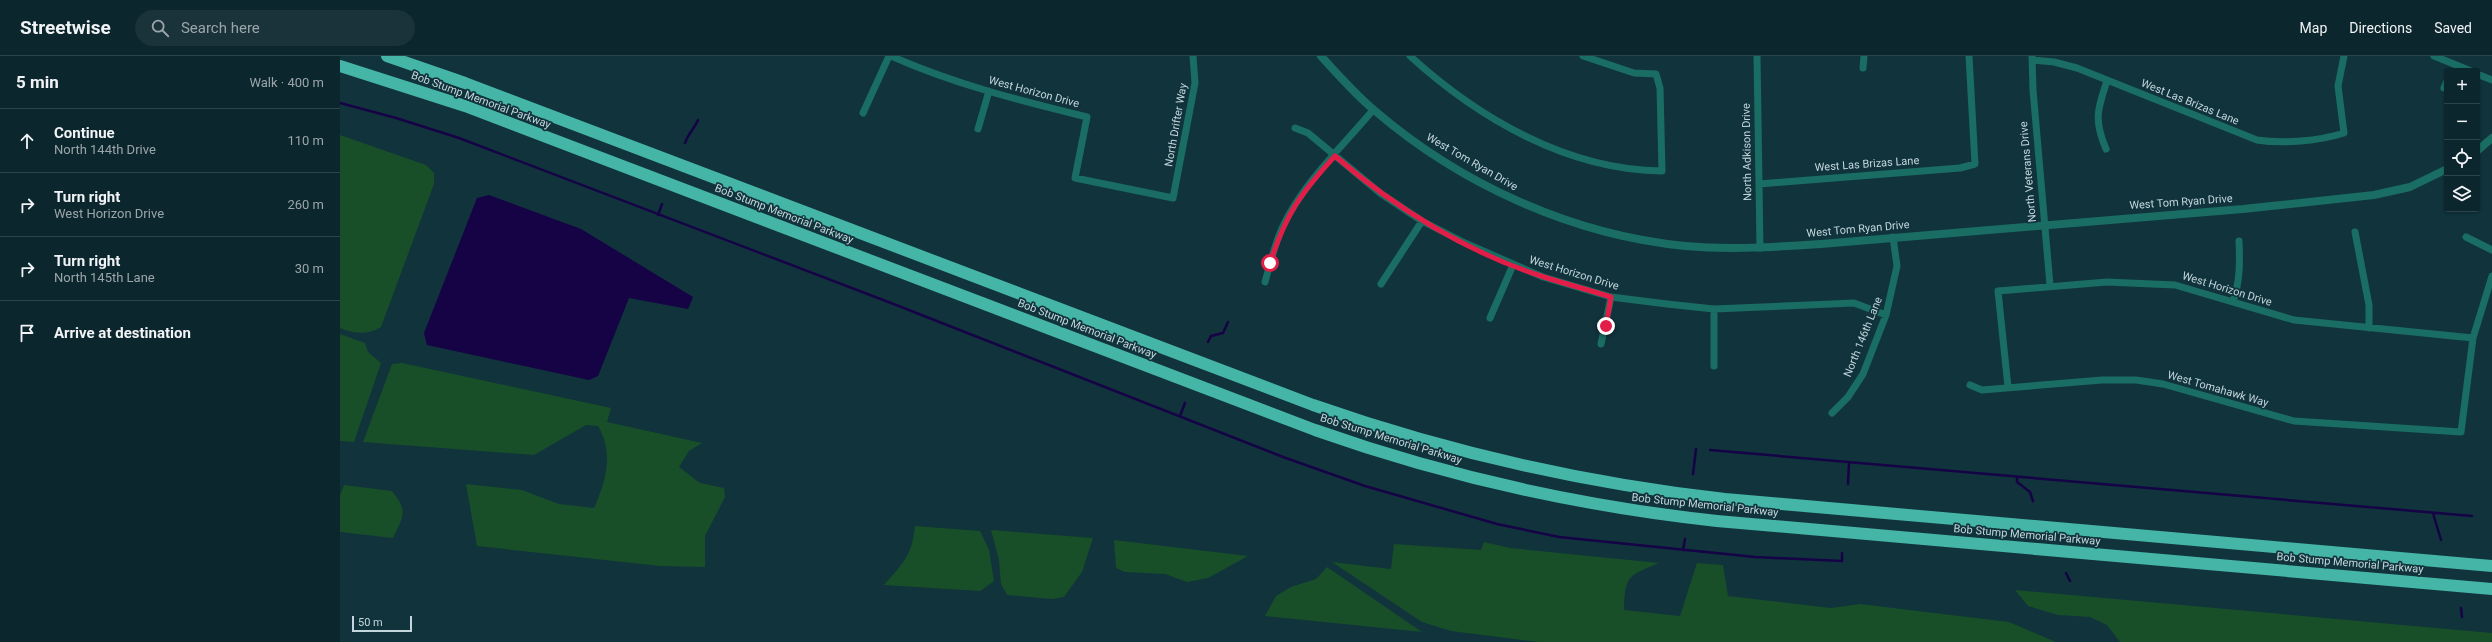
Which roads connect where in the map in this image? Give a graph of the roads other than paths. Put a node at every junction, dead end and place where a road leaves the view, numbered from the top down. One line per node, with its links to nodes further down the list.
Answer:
1 (387, 56): 56 (highway, Bob Stump Memorial Parkway)
2 (890, 56): 19 (street, West Horizon Drive); 21 (street)
3 (1192, 56): 30 (street, North Drifter Way)
4 (1322, 56): 20 (street, West Tom Ryan Drive)
5 (1410, 56): 6 (street)
6 (1583, 56)
7 (1757, 56): 29 (street, North Adkison Drive)
8 (1864, 56): 15 (street)
9 (1970, 56): 29 (street, West Las Brizas Lane)
10 (2344, 56): 18 (street, West Las Brizas Lane)
11 (2434, 56): 14 (street)
12 (2032, 58): 18 (street, West Las Brizas Lane); 32 (street, North Veterans Drive)
13 (340, 66): 57 (highway, Bob Stump Memorial Parkway)
14 (2452, 67)
15 (1863, 68)
16 (2480, 75): 17 (street)
17 (2492, 80)
18 (2107, 81): 26 (street)
19 (988, 91): 23 (street); 30 (street, West Horizon Drive)
20 (1373, 110): 27 (street); 37 (street, West Tom Ryan Drive)
21 (863, 113)
22 (1295, 128): 27 (street, West Horizon Drive)
23 (978, 129)
24 (2492, 138): 25 (street)
25 (2480, 148)
26 (2106, 149)
27 (1335, 156): 31 (street, West Horizon Drive); 41 (street)
28 (2444, 170): 32 (street, West Tom Ryan Drive)
29 (1759, 184): 37 (street, North Adkison Drive)
30 (1173, 198)
31 (1422, 221): 39 (street, West Horizon Drive); 42 (street)
32 (2044, 224): 34 (street, West Tom Ryan Drive); 43 (street, North Veterans Drive)
33 (2355, 232): 49 (street)
34 (1893, 237): 37 (street, West Tom Ryan Drive); 47 (street, North 146th Lane)
35 (2466, 237): 38 (street)
36 (2238, 241): 45 (street)
37 (1760, 248)
38 (2492, 250)
39 (1513, 265): 44 (street, West Horizon Drive); 48 (street)
40 (2492, 276): 50 (street)
41 (1265, 282)
42 (1381, 284)
43 (2050, 285): 45 (street, West Horizon Drive); 54 (street, West Horizon Drive)
44 (1611, 297): 46 (street, West Horizon Drive); 51 (street)
45 (2233, 302): 49 (street, West Horizon Drive)
46 (1714, 309): 47 (street, West Horizon Drive); 52 (street)
47 (1886, 315): 55 (street, North 146th Lane)
48 (1490, 318)
49 (2369, 328): 50 (street, West Horizon Drive)
50 (2473, 338): 54 (street, West Tomahawk Way)
51 (1601, 344)
52 (1714, 366)
53 (1970, 385): 54 (street, West Tomahawk Way)
54 (2008, 387)
55 (1832, 413)
56 (2492, 566)
57 (2492, 589)

